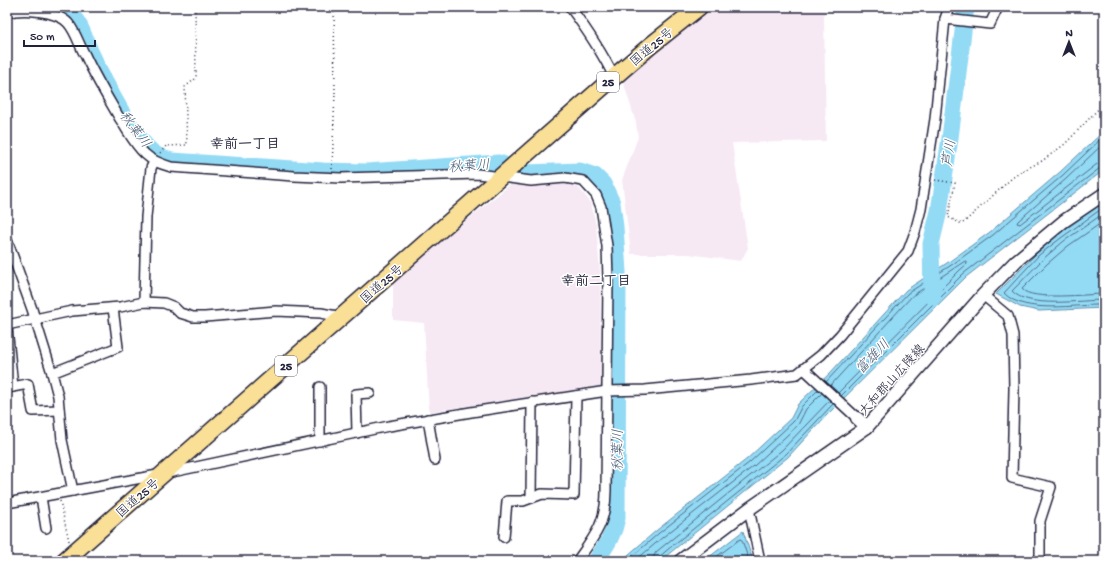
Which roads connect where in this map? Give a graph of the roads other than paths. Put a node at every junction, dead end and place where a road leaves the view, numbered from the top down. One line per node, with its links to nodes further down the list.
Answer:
1 (570, 7): 8 (street)
2 (949, 7): 7 (street)
3 (998, 7): 7 (street)
4 (33, 9): 6 (street); 9 (street)
5 (693, 9): 8 (highway, 国道25号 / 25)
6 (7, 13)
7 (948, 19): 19 (street)
8 (614, 77): 10 (highway, 国道25号 / 25)
9 (154, 162): 10 (street); 14 (street)
10 (504, 174): 16 (highway, 国道25号 / 25); 23 (street)
11 (1104, 194): 13 (main road, 大和郡山広陵線)
12 (7, 240): 17 (street)
13 (983, 295): 30 (main road, 大和郡山広陵線); 46 (street)
14 (144, 302): 15 (street); 16 (street)
15 (113, 308): 17 (street); 20 (street)
16 (342, 317): 34 (highway, 国道25号 / 25)
17 (35, 319): 18 (street); 20 (street)
18 (7, 326): 21 (street)
19 (804, 370): 23 (street); 28 (street)
20 (52, 373): 27 (street)
21 (10, 387): 27 (street)
22 (320, 387): 32 (street)
23 (607, 391): 25 (street); 43 (street)
24 (370, 393): 31 (street)
25 (576, 396): 26 (street); 37 (street)
26 (532, 402): 29 (street); 37 (street)
27 (59, 410): 35 (street)
28 (857, 418): 30 (main road)
29 (428, 419): 31 (street); 33 (street)
30 (868, 427): 39 (main road, 大和郡山広陵線)
31 (357, 433): 32 (street)
32 (320, 441): 34 (street)
33 (435, 460)
34 (163, 474): 35 (street); 42 (highway, 国道25号 / 25)
35 (73, 491): 36 (street)
36 (41, 497): 38 (street); 40 (street)
37 (531, 498): 41 (street)
38 (7, 504)
39 (749, 510): 44 (main road, 大和郡山広陵線); 45 (street)
40 (46, 528)
41 (504, 537)
42 (70, 559)
43 (577, 561)
44 (680, 561)
45 (760, 561)
46 (1040, 561)

